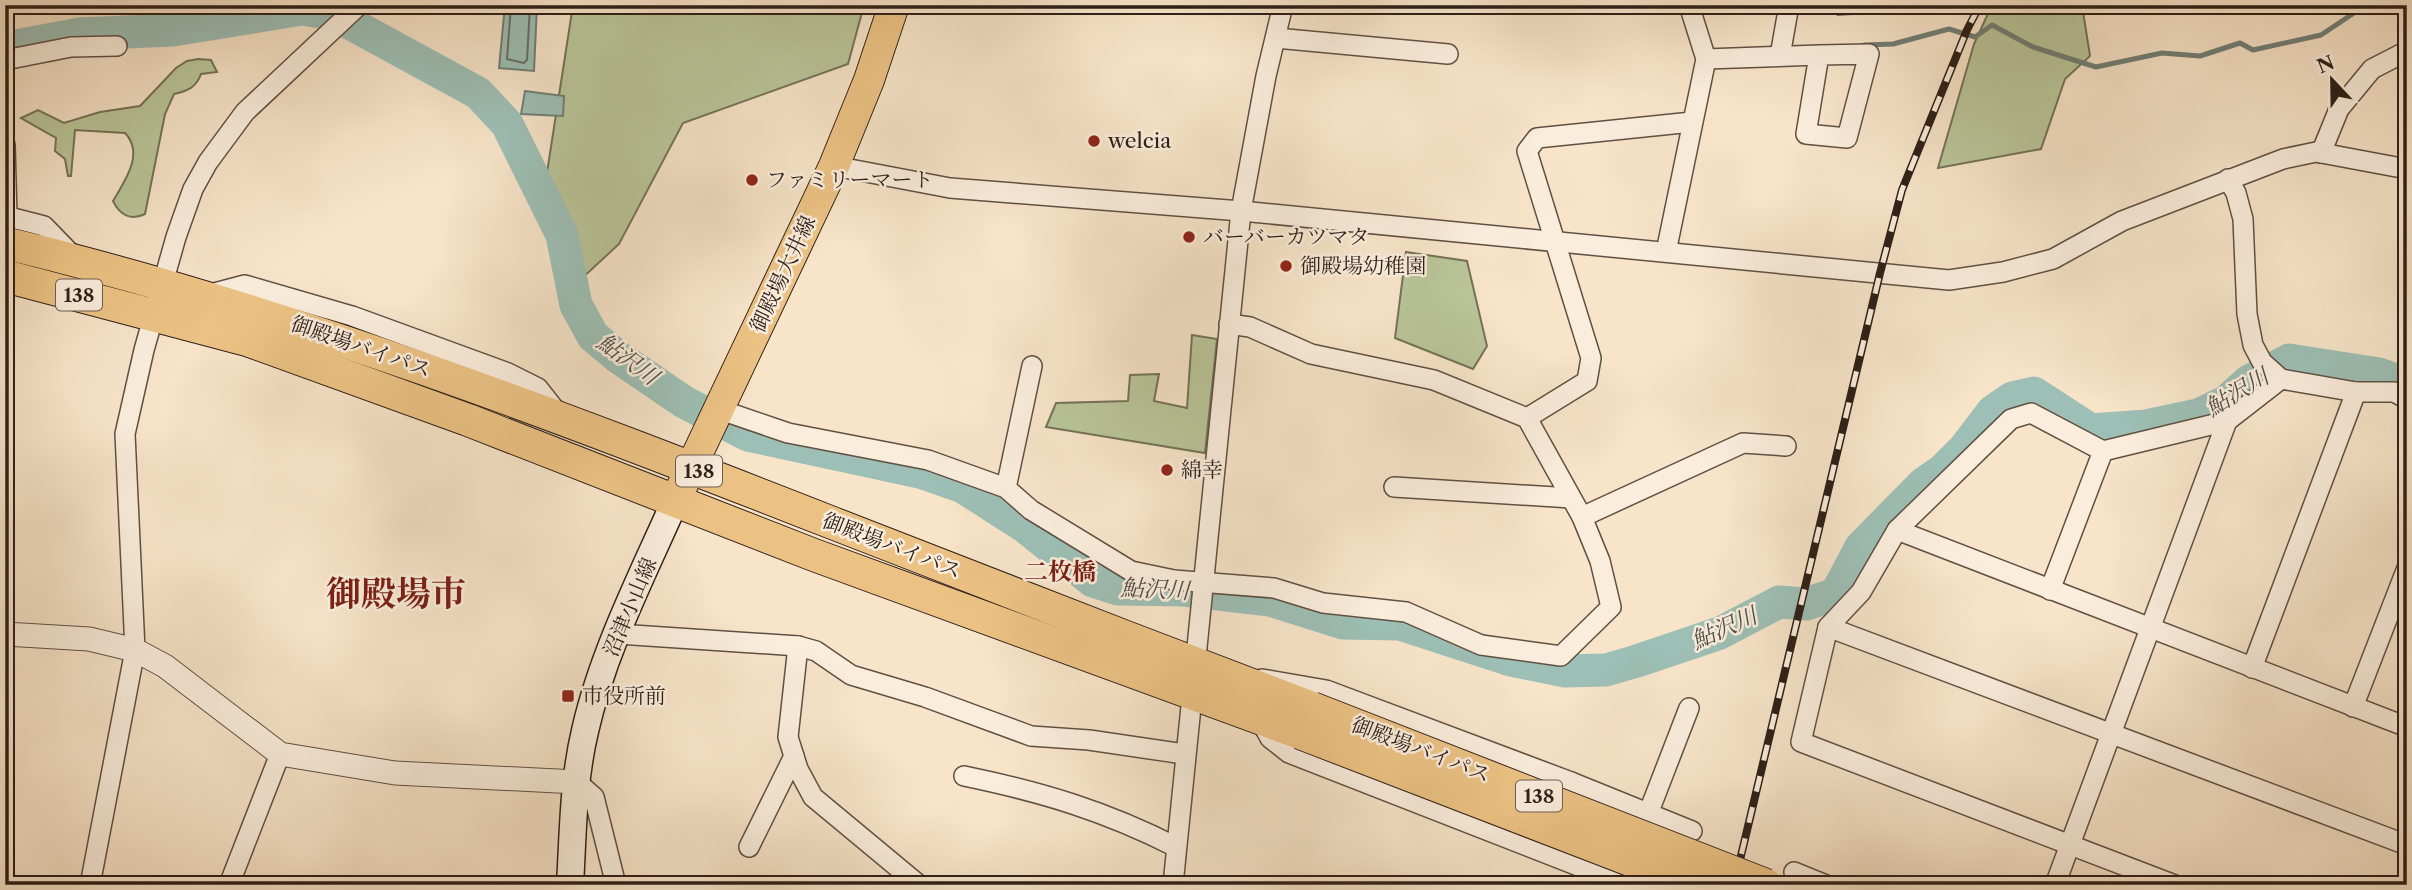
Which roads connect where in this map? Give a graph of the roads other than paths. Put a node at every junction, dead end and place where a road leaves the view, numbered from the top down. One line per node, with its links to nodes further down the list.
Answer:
1 (359, 5): 25 (street)
2 (894, 5): 17 (main road, 御殿場大井線)
3 (1283, 5): 6 (street)
4 (1689, 5): 12 (street)
5 (1789, 5): 11 (street)
6 (1276, 38): 9 (street); 20 (street)
7 (117, 46): 13 (street)
8 (2407, 51): 16 (street)
9 (1448, 54)
10 (1819, 55): 10 (street); 11 (street)
11 (1780, 56): 12 (street)
12 (1706, 59): 14 (street)
13 (5, 60)
14 (1692, 122): 22 (street); 23 (street)
15 (5, 145): 21 (street)
16 (2320, 153): 18 (street); 19 (street)
17 (834, 166): 20 (street); 33 (main road, 御殿場大井線)
18 (2407, 169)
19 (2228, 179): 23 (street); 29 (street)
20 (1241, 211): 22 (street); 27 (street)
21 (6, 225): 25 (highway, 御殿場バイパス / 138)
22 (1553, 243): 23 (street); 32 (street)
23 (1666, 252)
24 (7, 278): 26 (highway, 御殿場バイパス / 138)
25 (163, 283): 26 (street); 37 (highway, 御殿場バイパス / 138)
26 (154, 315): 41 (highway, 御殿場バイパス / 138); 52 (street)
27 (1229, 324): 32 (street); 45 (street)
28 (1032, 366): 39 (street)
29 (2281, 379): 30 (street); 34 (street)
30 (2356, 392): 31 (street); 53 (street)
31 (2407, 399)
32 (1527, 418): 40 (street)
33 (713, 421): 37 (main road, 御殿場大井線); 39 (street)
34 (2227, 421): 36 (street); 48 (street)
35 (1786, 446): 42 (street)
36 (2103, 451): 43 (street); 46 (street)
37 (690, 467): 41 (main road, 御殿場大井線); 55 (highway, 御殿場バイパス / 138)
38 (1394, 487): 40 (street)
39 (1006, 488): 45 (street)
40 (1571, 498): 42 (street)
41 (676, 499): 50 (main road, 沼津小山線); 55 (highway, 御殿場バイパス / 138)
42 (1582, 517): 45 (street)
43 (1897, 530): 46 (street); 47 (street)
44 (2407, 568): 56 (street)
45 (1203, 583): 55 (street)
46 (2050, 590): 48 (street)
47 (1828, 627): 61 (street); 71 (street)
48 (2150, 628): 53 (street); 61 (street)
49 (5, 634): 52 (street)
50 (618, 634): 51 (street); 66 (main road, 沼津小山線)
51 (798, 646): 63 (street); 64 (street)
52 (135, 650): 62 (street); 78 (street)
53 (2252, 667): 56 (street)
54 (1230, 677): 55 (highway, 御殿場バイパス / 138); 59 (highway, 御殿場バイパス / 138); 67 (street)
55 (1193, 678): 58 (highway, 御殿場バイパス / 138); 63 (street)
56 (2354, 707): 60 (street)
57 (1689, 708): 68 (street)
58 (1259, 718): 59 (highway, 御殿場バイパス / 138); 75 (street)
59 (1306, 720): 77 (highway, 御殿場バイパス / 138, bridge); 85 (highway, 御殿場バイパス / 138, bridge)
60 (2407, 727)
61 (2111, 733): 71 (street); 72 (street)
62 (280, 754): 66 (street); 79 (street)
63 (1184, 754): 74 (street)
64 (794, 757): 73 (street); 82 (street)
65 (964, 776): 74 (street)
66 (577, 782): 80 (main road, 沼津小山線); 81 (street)
67 (1571, 782): 68 (street); 69 (street)
68 (1648, 814): 70 (street)
69 (1556, 817): 75 (street); 76 (street)
70 (1692, 831)
71 (2070, 845): 87 (street); 88 (street)
72 (2407, 845)
73 (748, 847)
74 (1176, 847): 83 (street)
75 (1542, 852): 84 (street)
76 (1664, 859)
77 (1780, 878): 86 (street)
78 (90, 885)
79 (229, 885)
80 (570, 885)
81 (616, 885)
82 (919, 885)
83 (1173, 885)
84 (1627, 885)
85 (1695, 885)
86 (1826, 885)
87 (2055, 885)
88 (2175, 885)

